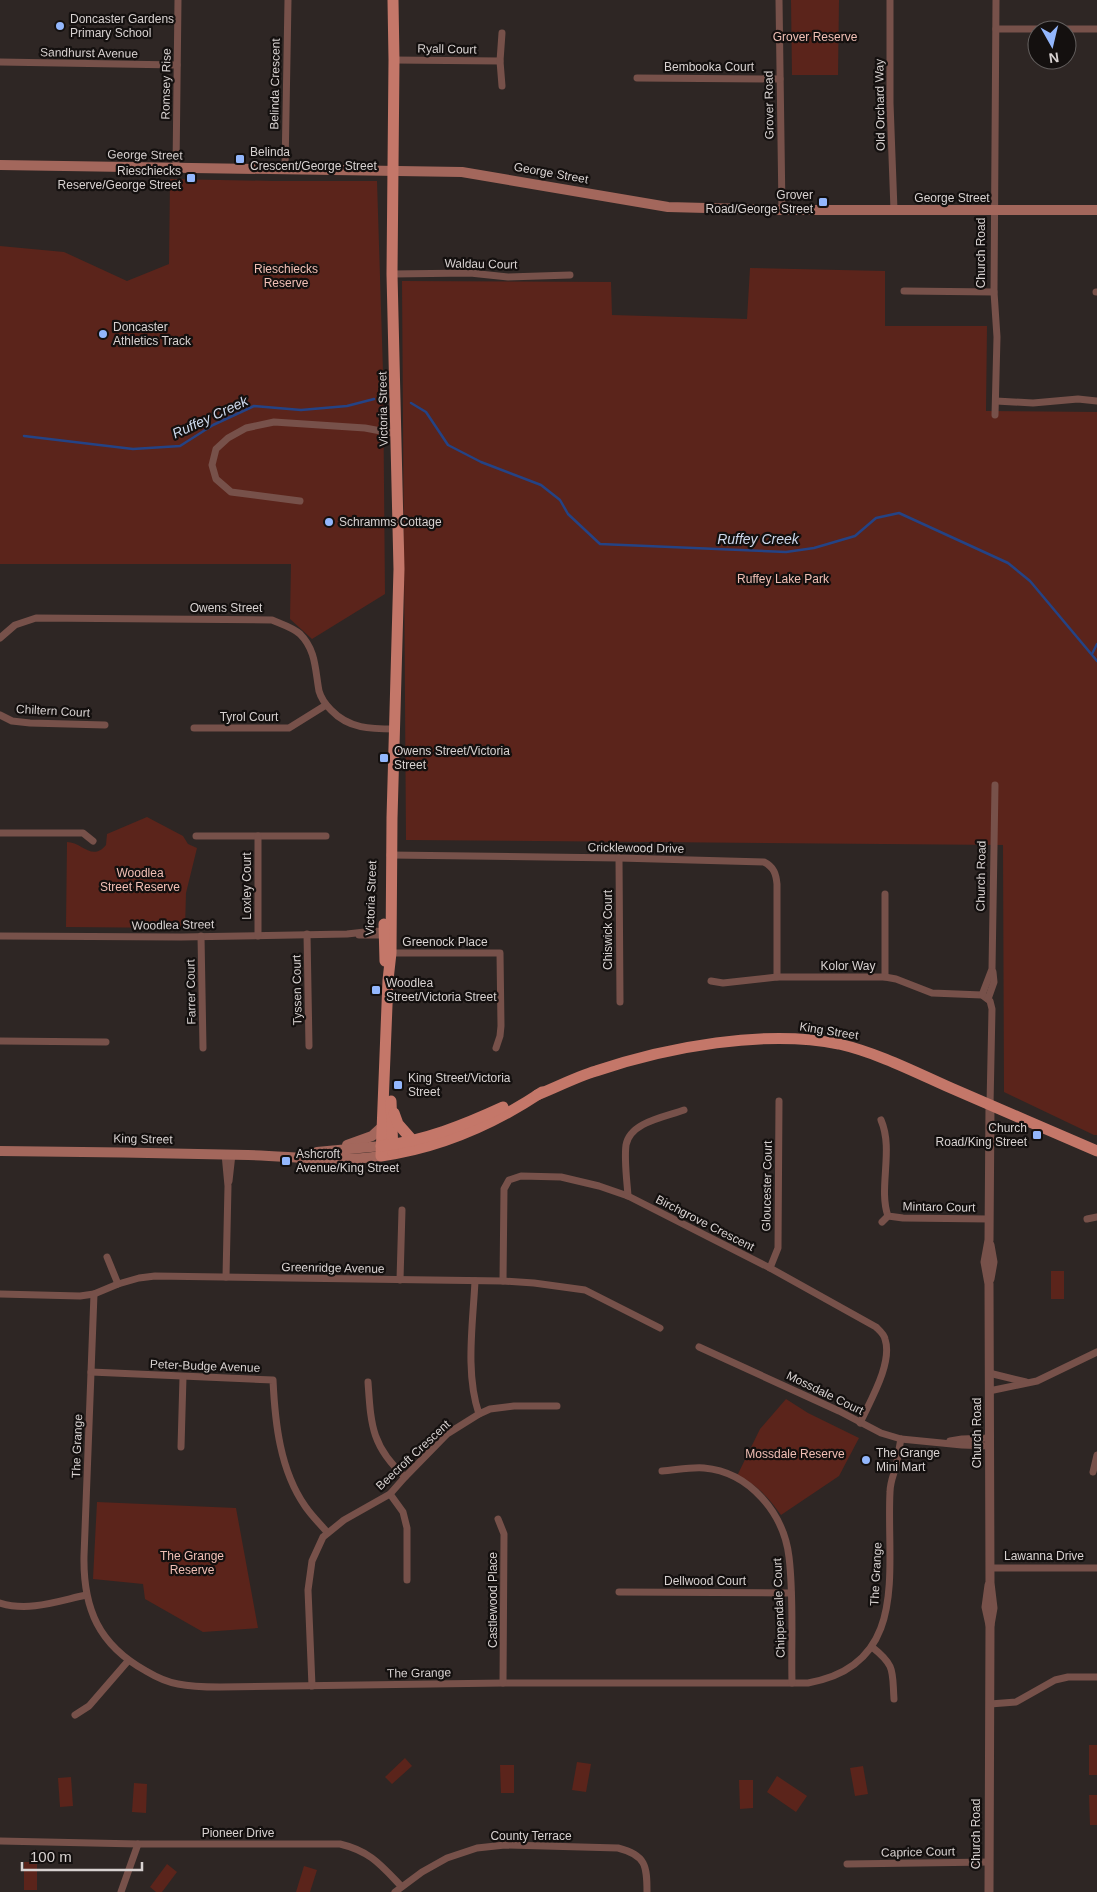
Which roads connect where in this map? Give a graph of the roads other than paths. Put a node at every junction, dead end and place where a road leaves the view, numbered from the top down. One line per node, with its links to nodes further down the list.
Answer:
1 (178, 0): 13 (street, Romsey Rise)
2 (288, 0): 19 (street, Belinda Crescent)
3 (393, 0): 10 (main road, Victoria Street)
4 (779, 0): 15 (street, Grover Road)
5 (890, 0): 22 (street, Old Orchard Way)
6 (996, 0): 7 (street, Church Road)
7 (996, 29): 8 (street); 23 (street, Church Road)
8 (1097, 29)
9 (502, 33): 11 (street)
10 (394, 60): 11 (street, Ryall Court); 20 (main road, Victoria Street)
11 (500, 61): 16 (street)
12 (0, 62): 13 (street, Sandhurst Avenue)
13 (177, 65): 18 (street, Romsey Rise)
14 (637, 78): 15 (street, Bembooka Court)
15 (780, 79): 21 (street, Grover Road)
16 (502, 86)
17 (0, 165): 18 (main road, George Street)
18 (176, 168): 19 (main road, George Street)
19 (285, 169): 20 (main road, George Street)
20 (394, 171): 21 (main road, George Street); 25 (main road, Victoria Street)
21 (782, 210): 22 (main road, George Street)
22 (894, 210): 23 (main road, George Street)
23 (994, 210): 24 (main road, George Street); 28 (street, Church Road)
24 (1097, 210)
25 (392, 274): 26 (street, Waldau Court); 32 (main road, Victoria Street)
26 (570, 275)
27 (904, 291): 28 (street)
28 (994, 292): 30 (street, Church Road)
29 (1097, 400): 30 (street)
30 (996, 401): 31 (street, Church Road)
31 (995, 415)
32 (397, 434): 33 (street); 39 (main road, Victoria Street)
33 (300, 501)
34 (1, 634): 35 (street, Owens Street)
35 (326, 705): 38 (street, Tyrol Court); 39 (street)
36 (0, 714): 37 (street, Chiltern Court)
37 (106, 724)
38 (194, 728)
39 (396, 729): 46 (main road, Victoria Street)
40 (995, 784): 58 (street, Church Road)
41 (0, 833): 45 (street)
42 (196, 836): 43 (street, Loxley Court)
43 (258, 836): 44 (street, Loxley Court); 53 (street, Loxley Court)
44 (326, 836)
45 (93, 840)
46 (390, 855): 47 (street, Cricklewood Drive); 50 (main road, Victoria Street)
47 (619, 858): 55 (street, Cricklewood Drive); 59 (street, Chiswick Court)
48 (885, 894): 56 (street)
49 (307, 934): 50 (street, Woodlea Street); 53 (street, Woodlea Street); 63 (street, Tyssen Court)
50 (386, 934): 54 (main road, Victoria Street)
51 (0, 936): 52 (street, Woodlea Street)
52 (201, 936): 53 (street, Woodlea Street); 64 (street, Farrer Court)
53 (258, 936)
54 (388, 953): 60 (main road, Victoria Street); 65 (street, Greenock Place)
55 (778, 977): 56 (street, Kolor Way); 57 (street, Kolor Way)
56 (885, 977): 58 (street, Kolor Way)
57 (711, 981)
58 (985, 997): 68 (street, Church Road)
59 (620, 1002)
60 (388, 1004): 69 (main road, Victoria Street); 72 (main road, Victoria Street)
61 (0, 1041): 62 (street)
62 (106, 1042)
63 (309, 1046)
64 (203, 1048)
65 (496, 1048)
66 (542, 1092): 68 (main road, King Street); 73 (main road, King Street); 74 (main road, King Street)
67 (780, 1101): 88 (street, Gloucester Court)
68 (990, 1105): 76 (main road, King Street); 84 (street, Church Road)
69 (391, 1107): 73 (main road); 74 (main road, Victoria Street)
70 (684, 1110): 80 (street)
71 (881, 1120): 82 (street, Mintaro Court)
72 (383, 1126): 74 (main road, Victoria Street); 77 (main road)
73 (413, 1141): 74 (main road, King Street)
74 (387, 1150): 77 (main road, King Street); 79 (main road, King Street)
75 (0, 1151): 78 (main road, King Street)
76 (1097, 1151)
77 (311, 1152): 79 (main road, King Street)
78 (229, 1154): 79 (main road, King Street); 89 (street)
79 (286, 1156)
80 (628, 1196): 88 (street, Birchgrove Crescent); 92 (street, Birchgrove Crescent)
81 (402, 1210): 90 (street)
82 (888, 1216): 84 (street, Mintaro Court); 86 (street, Mintaro Court)
83 (1097, 1217): 85 (street)
84 (989, 1219): 100 (street, Church Road)
85 (1087, 1219)
86 (882, 1222)
87 (107, 1257): 93 (street)
88 (770, 1268): 107 (street, Birchgrove Crescent)
89 (226, 1277): 90 (street, Greenridge Avenue); 93 (street, Greenridge Avenue)
90 (400, 1280): 91 (street, Greenridge Avenue)
91 (475, 1280): 92 (street, Greenridge Avenue); 106 (street)
92 (503, 1281): 96 (street, Greenridge Avenue)
93 (118, 1284): 95 (street, Greenridge Avenue)
94 (0, 1294): 95 (street, Greenridge Avenue)
95 (94, 1294): 99 (street, The Grange)
96 (660, 1328)
97 (699, 1346): 107 (street, Mossdale Court)
98 (1097, 1352): 103 (street)
99 (91, 1372): 101 (street, Peter-Budge Avenue); 123 (street, The Grange)
100 (989, 1373): 103 (street); 104 (street, Church Road)
101 (183, 1377): 110 (street); 117 (street, Peter-Budge Avenue)
102 (368, 1382): 114 (street)
103 (1027, 1382): 104 (street)
104 (989, 1391): 109 (street, Church Road)
105 (557, 1406): 106 (street, Beecroft Crescent)
106 (479, 1414): 114 (street, Beecroft Crescent)
107 (860, 1424): 108 (street, Mossdale Court)
108 (901, 1439): 109 (street, Mossdale Court); 125 (street, The Grange)
109 (990, 1442): 118 (street, Church Road)
110 (181, 1447)
111 (1097, 1455): 113 (street)
112 (662, 1471): 122 (street, Chippendale Court)
113 (1093, 1472)
114 (405, 1476): 115 (street, Beecroft Crescent)
115 (390, 1494): 117 (street, Beecroft Crescent); 120 (street)
116 (498, 1519): 128 (street, Castlewood Place)
117 (328, 1532): 130 (street, Beecroft Crescent)
118 (990, 1568): 119 (street, Lawanna Drive); 132 (street, Church Road)
119 (1097, 1568)
120 (408, 1580)
121 (619, 1592): 122 (street, Dellwood Court)
122 (791, 1593): 129 (street, Chippendale Court)
123 (86, 1595): 124 (street); 126 (street, The Grange)
124 (0, 1603)
125 (872, 1647): 129 (street, The Grange); 131 (street)
126 (128, 1661): 130 (street, The Grange); 133 (street)
127 (1097, 1677): 132 (street)
128 (503, 1683): 129 (street, The Grange); 130 (street, The Grange)
129 (792, 1683)
130 (312, 1686)
131 (894, 1700)
132 (990, 1704): 136 (street, Church Road)
133 (75, 1715)
134 (0, 1841): 135 (street, Pioneer Drive)
135 (138, 1844): 138 (street, Pioneer Drive); 139 (street)
136 (989, 1862): 137 (street, Caprice Court); 142 (street, Church Road)
137 (847, 1864)
138 (401, 1886): 140 (street, County Terrace); 141 (street, County Terrace)
139 (121, 1892)
140 (395, 1892)
141 (647, 1892)
142 (988, 1892)

